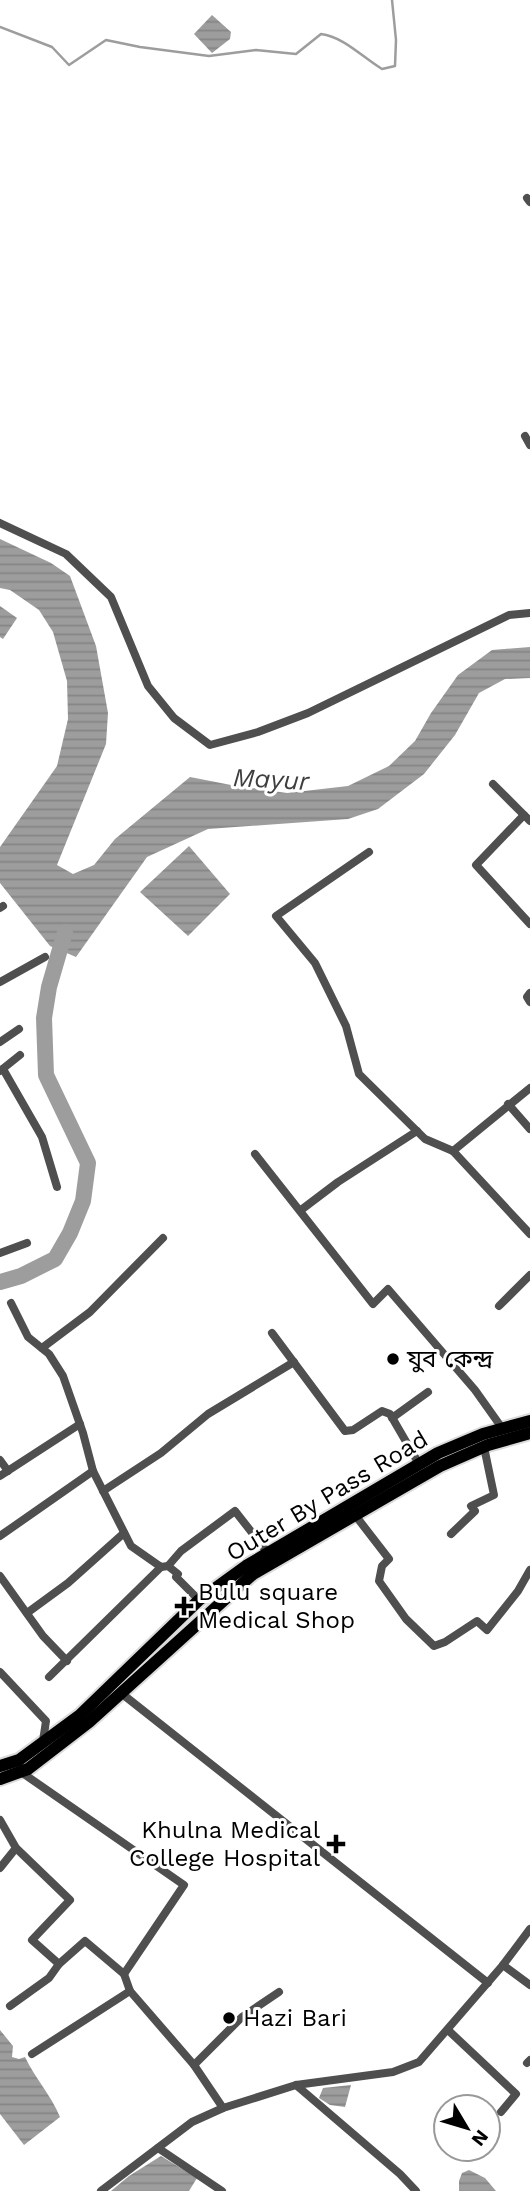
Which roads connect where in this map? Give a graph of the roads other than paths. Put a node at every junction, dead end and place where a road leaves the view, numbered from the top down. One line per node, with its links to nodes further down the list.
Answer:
1 (526, 436): 2 (street)
2 (530, 445)
3 (0, 523): 4 (street)
4 (530, 613)
5 (493, 785): 6 (street)
6 (527, 818): 8 (street)
7 (369, 852): 20 (street)
8 (530, 924)
9 (45, 957): 10 (street)
10 (0, 982)
11 (530, 993): 12 (street)
12 (530, 1002)
13 (19, 1029): 14 (street)
14 (0, 1042)
15 (20, 1055): 16 (street)
16 (2, 1070): 23 (street)
17 (530, 1088): 18 (street)
18 (508, 1104): 19 (street); 21 (street)
19 (529, 1126)
20 (417, 1130): 21 (street); 24 (street)
21 (453, 1151): 25 (street)
22 (255, 1154): 24 (street)
23 (57, 1187)
24 (301, 1210): 39 (street)
25 (530, 1234)
26 (163, 1238): 33 (street)
27 (27, 1243): 28 (street)
28 (0, 1253)
29 (530, 1275): 31 (street)
30 (11, 1303): 33 (street)
31 (499, 1306)
32 (272, 1334): 34 (street)
33 (42, 1349): 38 (street)
34 (294, 1362): 36 (street); 46 (street)
35 (428, 1391): 36 (street)
36 (392, 1418): 43 (street)
37 (530, 1421): 39 (main road, Outer By Pass Road)
38 (80, 1424): 44 (street); 45 (street)
39 (502, 1428): 43 (main road, Outer By Pass Road)
40 (530, 1433): 41 (main road, Outer By Pass Road)
41 (484, 1447): 47 (main road, Outer By Pass Road); 49 (street)
42 (0, 1460): 45 (street)
43 (419, 1464): 51 (main road, Outer By Pass Road)
44 (93, 1471): 46 (street); 50 (street)
45 (4, 1474)
46 (103, 1491): 48 (street)
47 (355, 1515): 53 (street); 60 (main road, Outer By Pass Road)
48 (124, 1533): 52 (street); 56 (street)
49 (451, 1534)
50 (0, 1536)
51 (268, 1553): 52 (street); 55 (main road, Outer By Pass Road)
52 (165, 1566): 55 (street); 57 (street)
53 (530, 1570)
54 (0, 1576): 56 (street)
55 (199, 1600): 61 (main road, Outer By Pass Road)
56 (27, 1613): 57 (street)
57 (67, 1661): 59 (street)
58 (0, 1672): 61 (street)
59 (49, 1677)
60 (121, 1693): 63 (main road, Outer By Pass Road); 72 (street)
61 (43, 1742): 62 (main road, Outer By Pass Road)
62 (0, 1766)
63 (21, 1772): 64 (main road, Outer By Pass Road); 71 (street)
64 (0, 1779)
65 (0, 1820): 66 (street)
66 (16, 1848): 67 (street); 69 (street)
67 (0, 1868)
68 (530, 1930): 70 (street)
69 (59, 1964): 71 (street); 76 (street)
70 (503, 1965): 72 (street); 73 (street)
71 (124, 1974): 74 (street)
72 (488, 1983): 77 (street)
73 (530, 1985)
74 (130, 1991): 78 (street); 79 (street)
75 (279, 1992): 79 (street)
76 (10, 2006)
77 (448, 2030): 80 (street); 82 (street)
78 (32, 2054)
79 (194, 2065): 81 (street)
80 (296, 2085): 81 (street); 86 (street)
81 (223, 2108): 83 (street)
82 (502, 2111)
83 (158, 2148): 84 (street); 85 (street)
84 (101, 2191)
85 (222, 2191)
86 (416, 2191)

